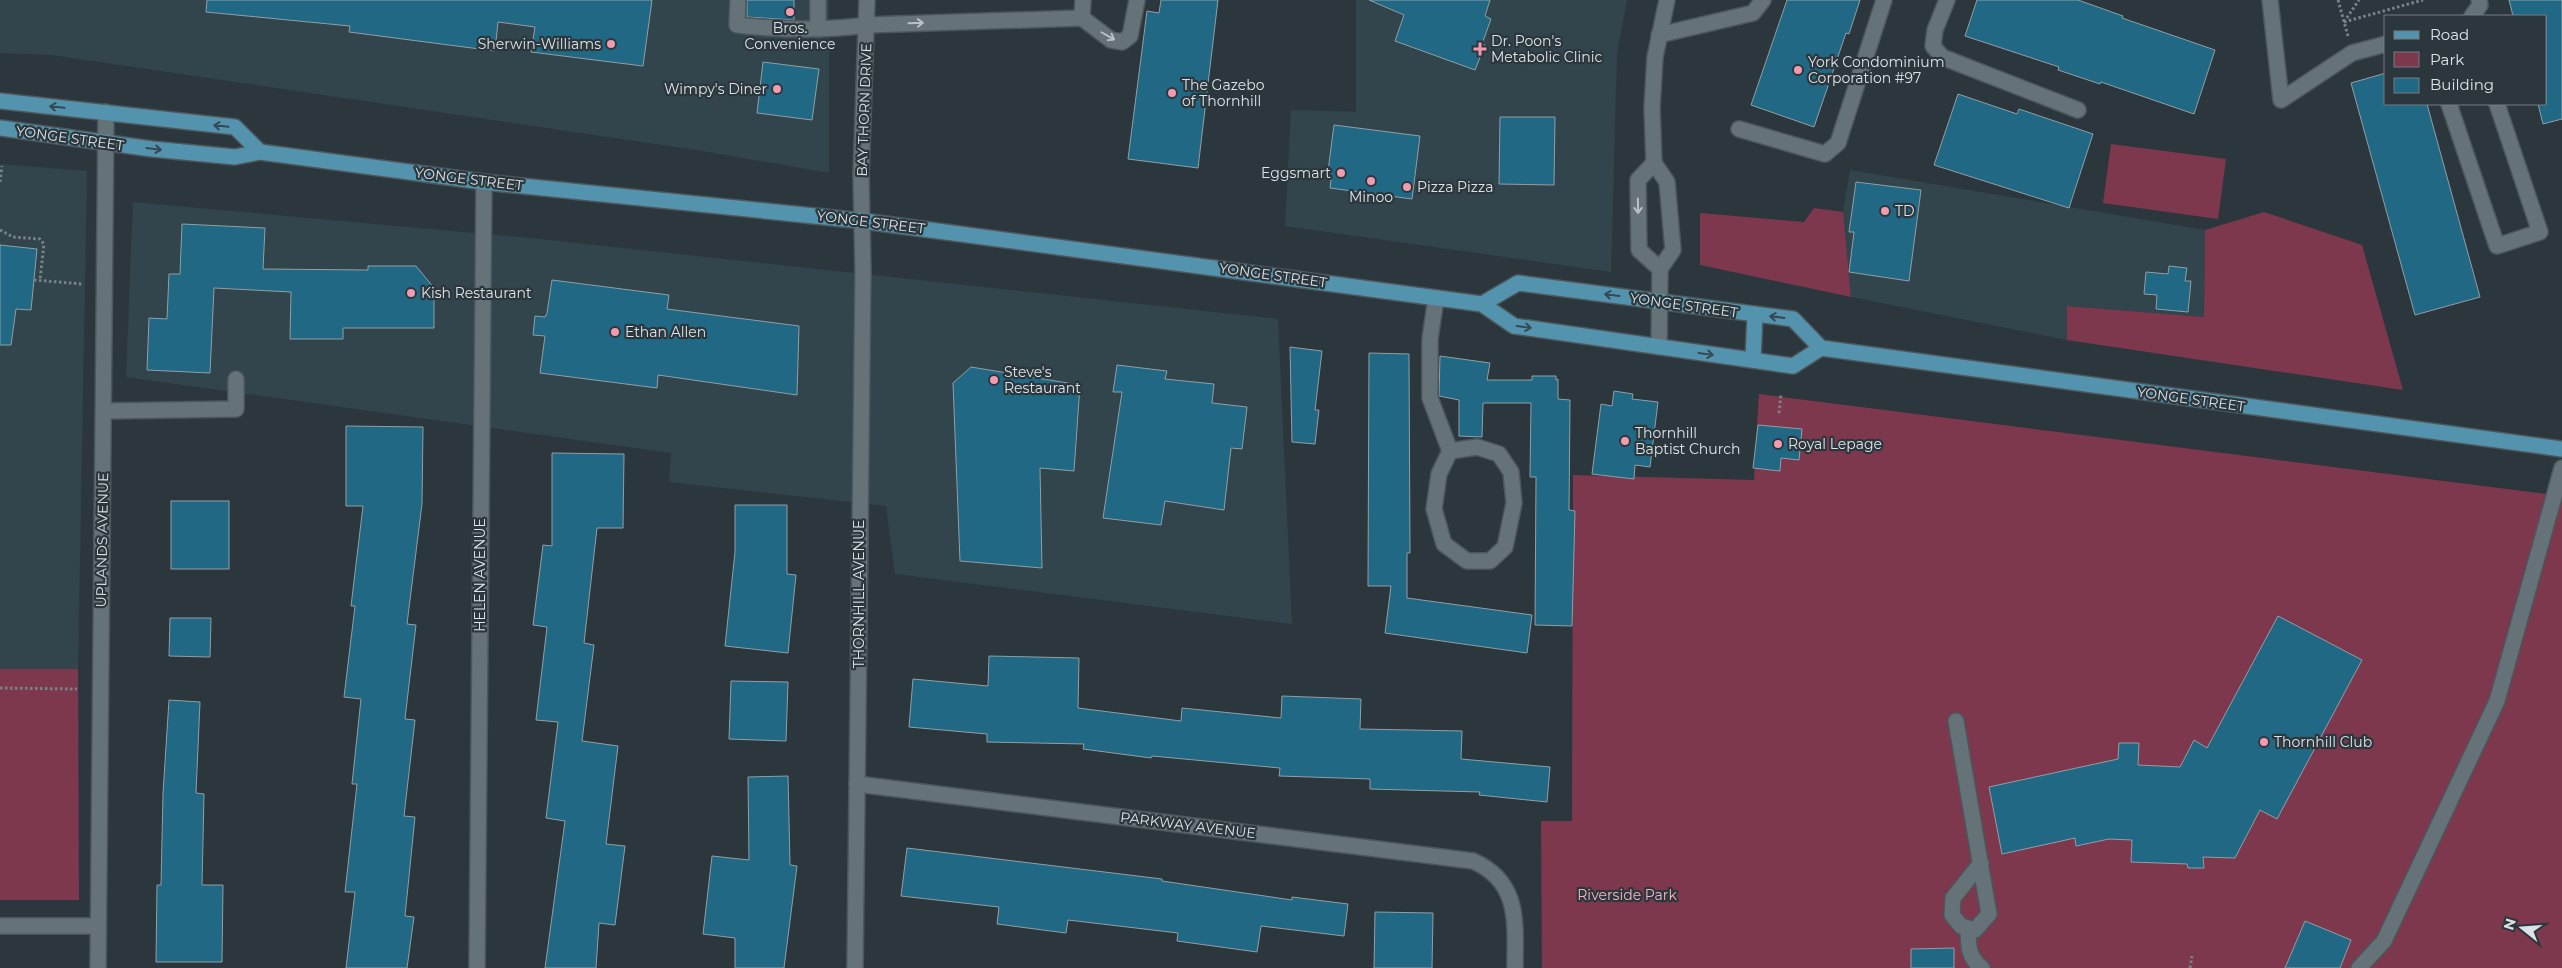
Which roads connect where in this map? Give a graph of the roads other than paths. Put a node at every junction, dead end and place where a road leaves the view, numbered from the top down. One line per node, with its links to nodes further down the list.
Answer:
1 (738, 0): 15 (street)
2 (818, 0): 15 (street)
3 (867, 0): 14 (street, BAY THORN DRIVE)
4 (1083, 0): 13 (street)
5 (1137, 0): 13 (street, one-way to 5)
6 (1667, 0): 16 (street)
7 (1763, 0): 16 (street)
8 (1884, 0): 24 (street)
9 (1947, 0): 21 (street)
10 (2270, 0): 17 (street)
11 (2479, 0): 12 (street)
12 (2473, 15)
13 (1082, 18): 14 (street, one-way to 13)
14 (867, 25): 15 (street); 29 (street, BAY THORN DRIVE)
15 (818, 29)
16 (1659, 35): 27 (street)
17 (2384, 45)
18 (0, 100): 22 (main road, YONGE STREET, one-way to 18)
19 (2449, 105): 20 (street)
20 (2498, 105)
21 (2078, 110)
22 (106, 112): 25 (street, UPLANDS AVENUE); 26 (main road, YONGE STREET, one-way to 22)
23 (0, 128): 25 (main road, YONGE STREET)
24 (1739, 130)
25 (106, 142): 26 (main road, YONGE STREET, one-way to 26); 39 (street, UPLANDS AVENUE)
26 (260, 152): 28 (main road, YONGE STREET)
27 (1654, 163): 30 (street); 30 (street, one-way to 30)
28 (484, 182): 29 (main road, YONGE STREET); 50 (street, HELEN AVENUE)
29 (863, 221): 31 (main road, YONGE STREET); 44 (street, THORNHILL AVENUE)
30 (1660, 269): 32 (street)
31 (1436, 298): 33 (main road, YONGE STREET); 41 (street)
32 (1660, 302): 33 (main road, YONGE STREET, one-way to 33); 34 (main road, YONGE STREET); 35 (street)
33 (1482, 304): 35 (main road, YONGE STREET, one-way to 35)
34 (1755, 314): 36 (main road, YONGE STREET, one-way to 34); 37 (main road)
35 (1659, 347): 37 (main road, YONGE STREET, one-way to 37)
36 (1821, 348): 37 (main road, YONGE STREET); 40 (main road, YONGE STREET)
37 (1752, 360)
38 (236, 379): 39 (street)
39 (104, 411): 47 (street, UPLANDS AVENUE)
40 (2562, 449)
41 (1450, 451): 41 (street)
42 (2562, 468): 54 (street)
43 (1956, 721): 45 (street)
44 (857, 784): 51 (street, THORNHILL AVENUE); 52 (street, PARKWAY AVENUE)
45 (1981, 863): 48 (street); 48 (street)
46 (0, 926): 47 (street)
47 (98, 926): 49 (street, UPLANDS AVENUE)
48 (1968, 928): 53 (street)
49 (98, 968)
50 (477, 968)
51 (855, 968)
52 (1515, 968)
53 (1982, 968)
54 (2359, 968)

